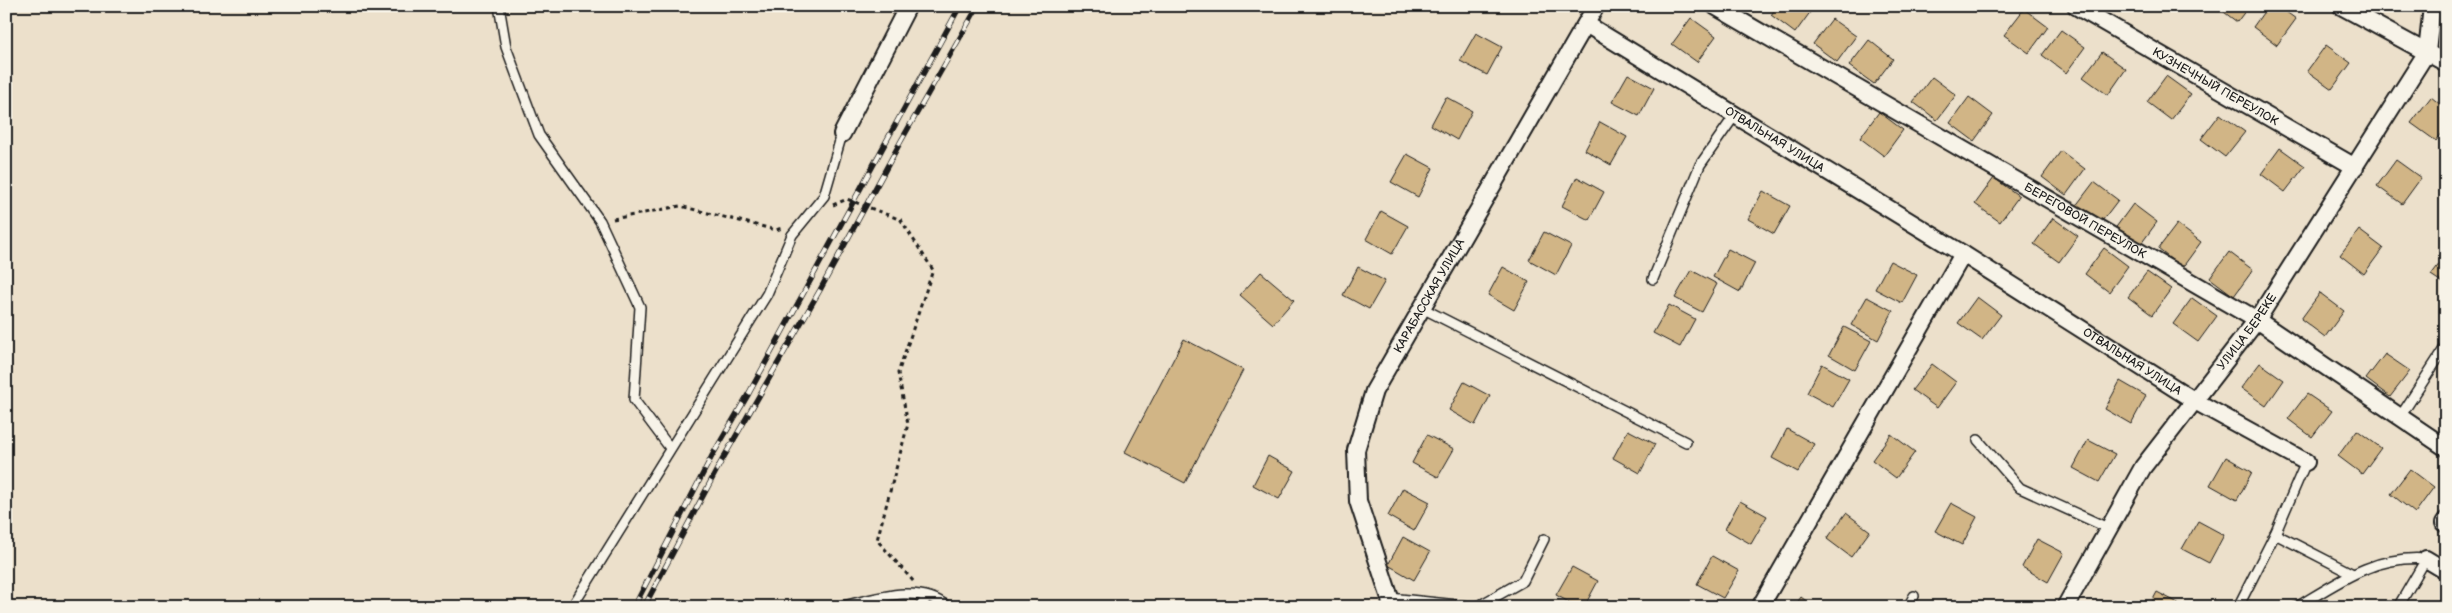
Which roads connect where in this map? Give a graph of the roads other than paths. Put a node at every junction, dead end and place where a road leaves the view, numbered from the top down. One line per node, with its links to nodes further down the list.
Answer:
1 (499, 6): 23 (lane)
2 (908, 6): 12 (street)
3 (1596, 6): 8 (street, КАРАБАССКАЯ УЛИЦА)
4 (1715, 6): 17 (street, БЕРЕГОВОЙ ПЕРЕУЛОК)
5 (2076, 6): 13 (street, КУЗНЕЧНЫЙ ПЕРЕУЛОК)
6 (2341, 6): 9 (street)
7 (2432, 6): 9 (street)
8 (1586, 24): 11 (street, ОТВАЛЬНАЯ УЛИЦА); 16 (street, КАРАБАССКАЯ УЛИЦА)
9 (2427, 52): 10 (street); 13 (street, УЛИЦА БЕРЕКЕ)
10 (2446, 63)
11 (1734, 115): 14 (street, ОТВАЛЬНАЯ УЛИЦА); 15 (lane)
12 (842, 134): 23 (lane)
13 (2354, 167): 17 (street, УЛИЦА БЕРЕКЕ)
14 (1963, 254): 19 (street, ОТВАЛЬНАЯ УЛИЦА); 39 (street)
15 (1652, 278)
16 (1422, 308): 22 (lane); 34 (street, КАРАБАССКАЯ УЛИЦА)
17 (2257, 320): 19 (street, УЛИЦА БЕРЕКЕ); 20 (street, БЕРЕГОВОЙ ПЕРЕУЛОК)
18 (2446, 346): 20 (lane)
19 (2195, 401): 25 (street, ОТВАЛЬНАЯ УЛИЦА); 26 (street, УЛИЦА БЕРЕКЕ)
20 (2400, 417): 24 (street, БЕРЕГОВОЙ ПЕРЕУЛОК)
21 (1978, 440): 26 (lane)
22 (1686, 442)
23 (670, 448): 35 (lane)
24 (2446, 448)
25 (2306, 462): 27 (lane)
26 (2108, 528): 41 (street, УЛИЦА БЕРЕКЕ)
27 (2275, 534): 31 (lane); 42 (lane)
28 (1544, 539): 34 (lane)
29 (2426, 560): 30 (street); 31 (lane); 44 (lane)
30 (2446, 571)
31 (2353, 574): 43 (lane)
32 (1914, 596): 40 (lane)
33 (927, 597): 36 (lane); 37 (lane); 38 (lane)
34 (1390, 604)
35 (572, 607)
36 (840, 607)
37 (920, 607)
38 (948, 607)
39 (1760, 607)
40 (1908, 607)
41 (2065, 607)
42 (2238, 607)
43 (2297, 607)
44 (2398, 607)

